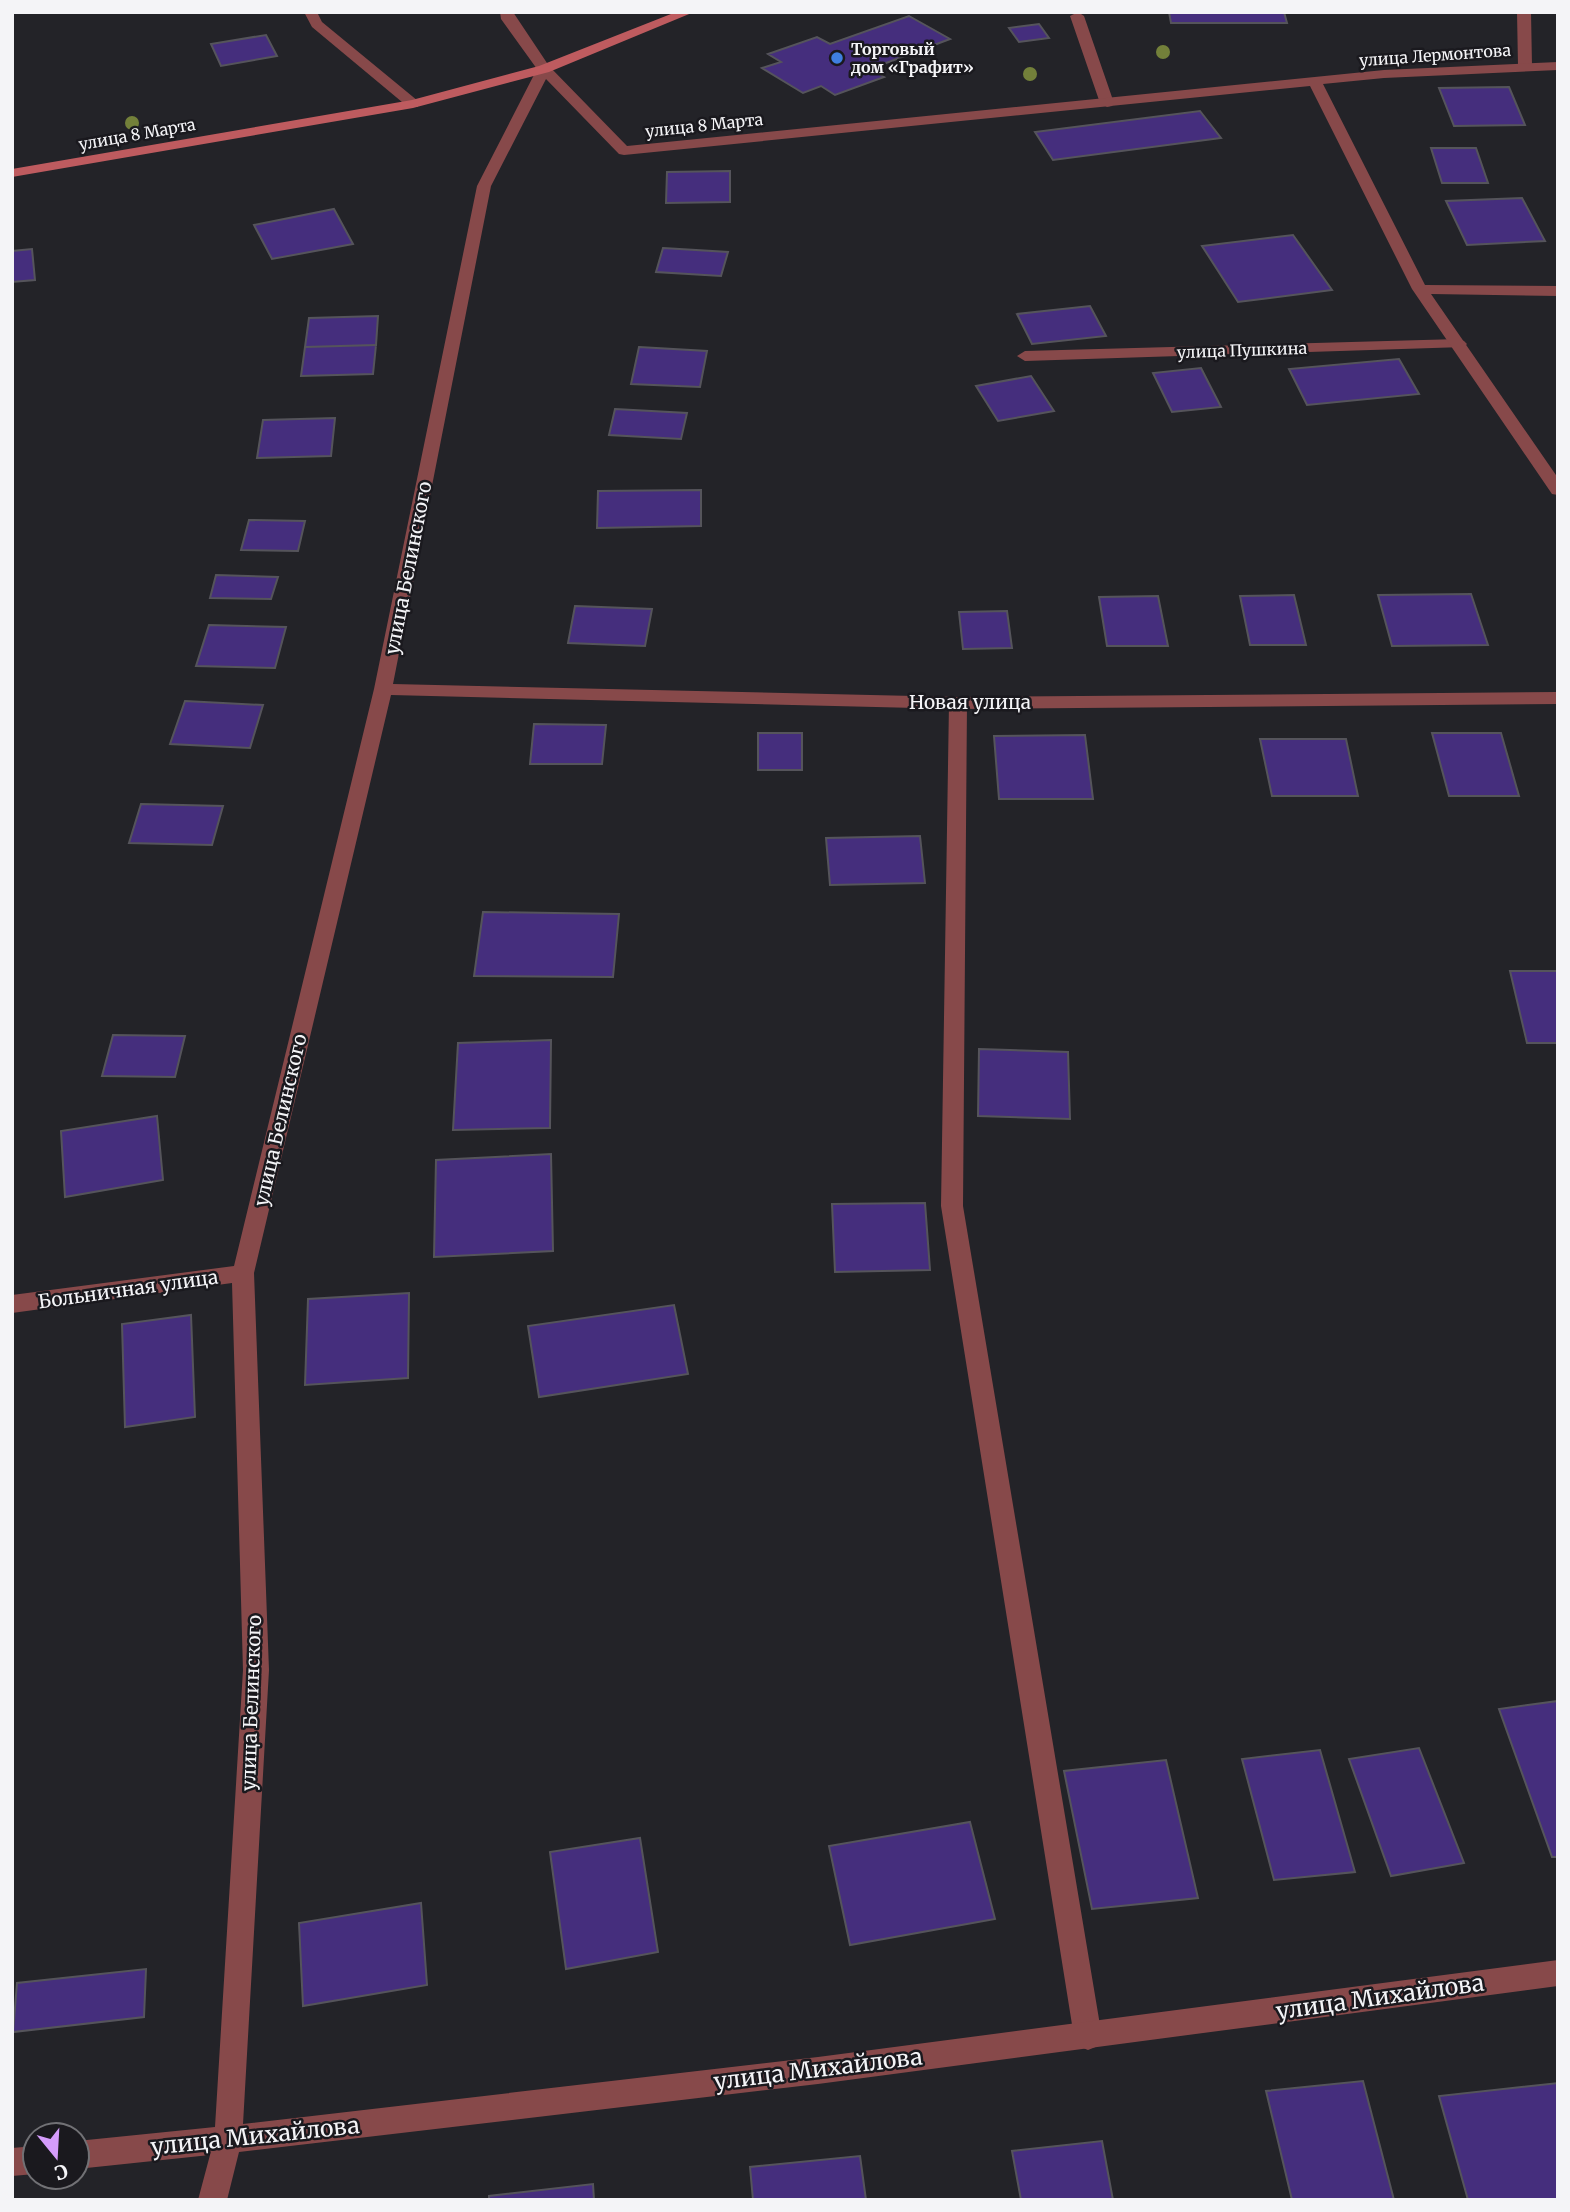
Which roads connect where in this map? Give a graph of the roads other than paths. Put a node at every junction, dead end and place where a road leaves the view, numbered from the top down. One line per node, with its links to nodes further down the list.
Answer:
1 (310, 12): 11 (street)
2 (506, 12): 8 (street)
3 (688, 12): 8 (main road)
4 (1524, 12): 6 (street)
5 (1077, 16): 10 (street)
6 (1525, 66): 7 (street, улица Лермонтова); 9 (street, улица Лермонтова)
7 (1558, 66)
8 (544, 69): 10 (street, улица 8 Марта); 11 (main road, улица 8 Марта); 18 (street, улица Белинского)
9 (1316, 82): 10 (street, улица 8 Марта); 13 (street)
10 (1107, 103)
11 (413, 104): 12 (main road, улица 8 Марта)
12 (12, 173)
13 (1420, 289): 14 (street); 15 (street)
14 (1558, 291)
15 (1459, 344): 16 (street, улица Пушкина); 17 (street)
16 (1025, 356)
17 (1558, 490)
18 (383, 689): 20 (street, Новая улица); 21 (street, улица Белинского)
19 (1558, 698): 20 (street, Новая улица)
20 (958, 703): 24 (street)
21 (243, 1273): 22 (street, Больничная улица); 25 (street, улица Белинского)
22 (12, 1304)
23 (1558, 1973): 24 (street, улица Михайлова)
24 (1088, 2036): 25 (street, улица Михайлова)
25 (228, 2140): 26 (street, улица Михайлова); 27 (street, улица Белинского)
26 (91, 2154)
27 (212, 2200)

